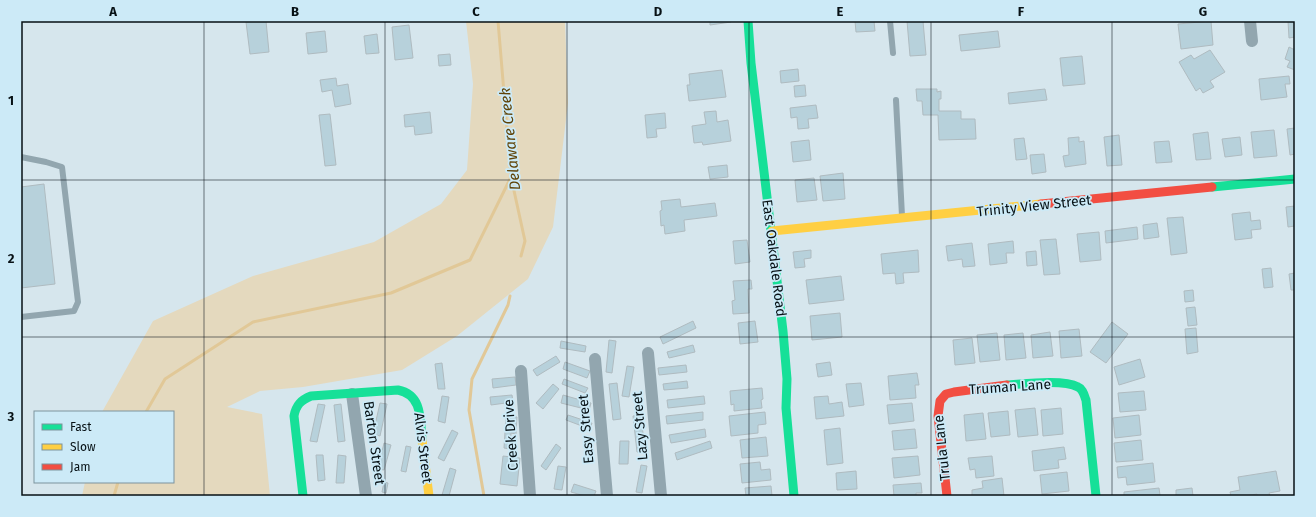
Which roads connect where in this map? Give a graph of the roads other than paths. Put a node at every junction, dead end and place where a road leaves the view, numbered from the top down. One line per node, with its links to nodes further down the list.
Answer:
1 (748, 21): 10 (street, East Oakdale Road)
2 (890, 21): 5 (lane)
3 (1250, 21): 4 (street)
4 (1252, 41)
5 (893, 53)
6 (896, 100): 9 (lane)
7 (21, 158): 11 (lane)
8 (1295, 179): 9 (street, Trinity View Street)
9 (902, 219): 10 (street, Trinity View Street)
10 (772, 232): 23 (street, East Oakdale Road)
11 (21, 317)
12 (648, 353): 22 (street, Lazy Street)
13 (595, 359): 21 (street, Easy Street)
14 (521, 371): 20 (street, Creek Drive)
15 (352, 394): 17 (street); 18 (street, Barton Street); 19 (street, Alvis Street)
16 (940, 401): 24 (street, Trula Lane); 25 (street, Truman Lane)
17 (303, 496)
18 (366, 496)
19 (429, 496)
20 (530, 496)
21 (607, 496)
22 (661, 496)
23 (794, 496)
24 (947, 496)
25 (1096, 496)

